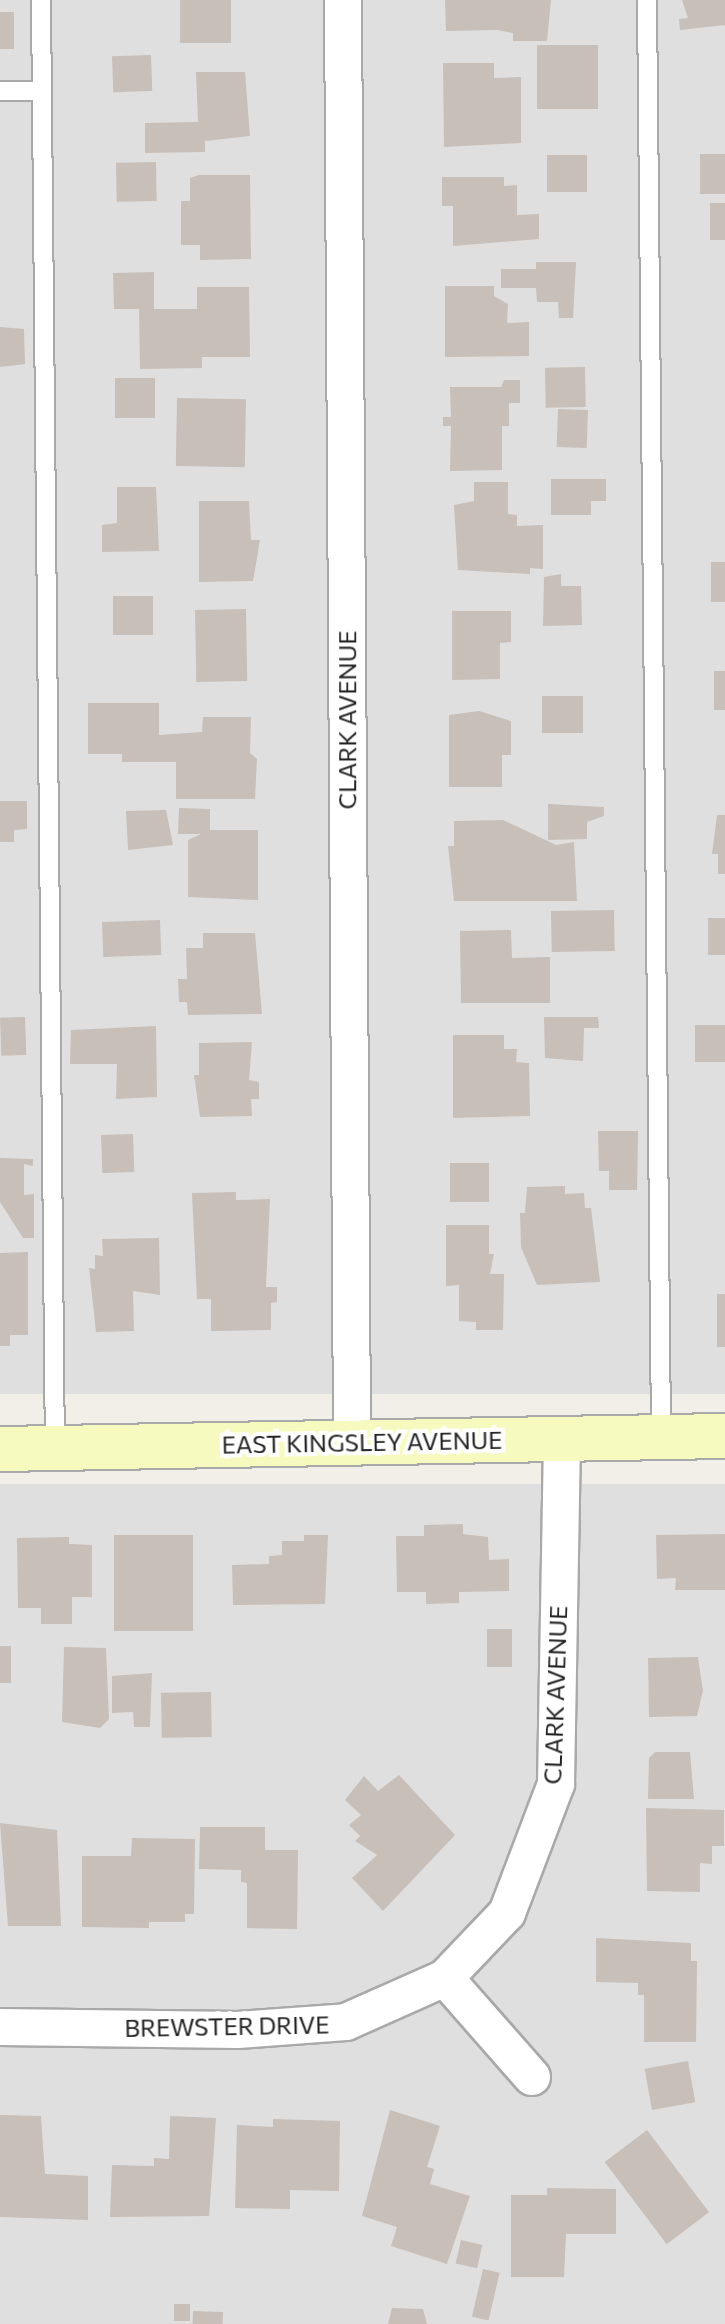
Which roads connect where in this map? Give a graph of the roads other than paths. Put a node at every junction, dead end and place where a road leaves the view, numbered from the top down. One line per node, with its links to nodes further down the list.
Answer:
1 (41, 0): 5 (lane)
2 (343, 0): 9 (street, CLARK AVENUE)
3 (647, 0): 7 (lane)
4 (0, 91): 5 (lane)
5 (42, 91): 10 (lane)
6 (725, 1436): 7 (street, EAST KINGSLEY AVENUE)
7 (661, 1437): 8 (street, EAST KINGSLEY AVENUE)
8 (562, 1440): 9 (street, EAST KINGSLEY AVENUE); 12 (street, CLARK AVENUE)
9 (352, 1441): 10 (street, EAST KINGSLEY AVENUE)
10 (55, 1448): 11 (street, EAST KINGSLEY AVENUE)
11 (0, 1449)
12 (445, 1978): 13 (street, BREWSTER DRIVE); 14 (street)
13 (0, 2027)
14 (532, 2077)

